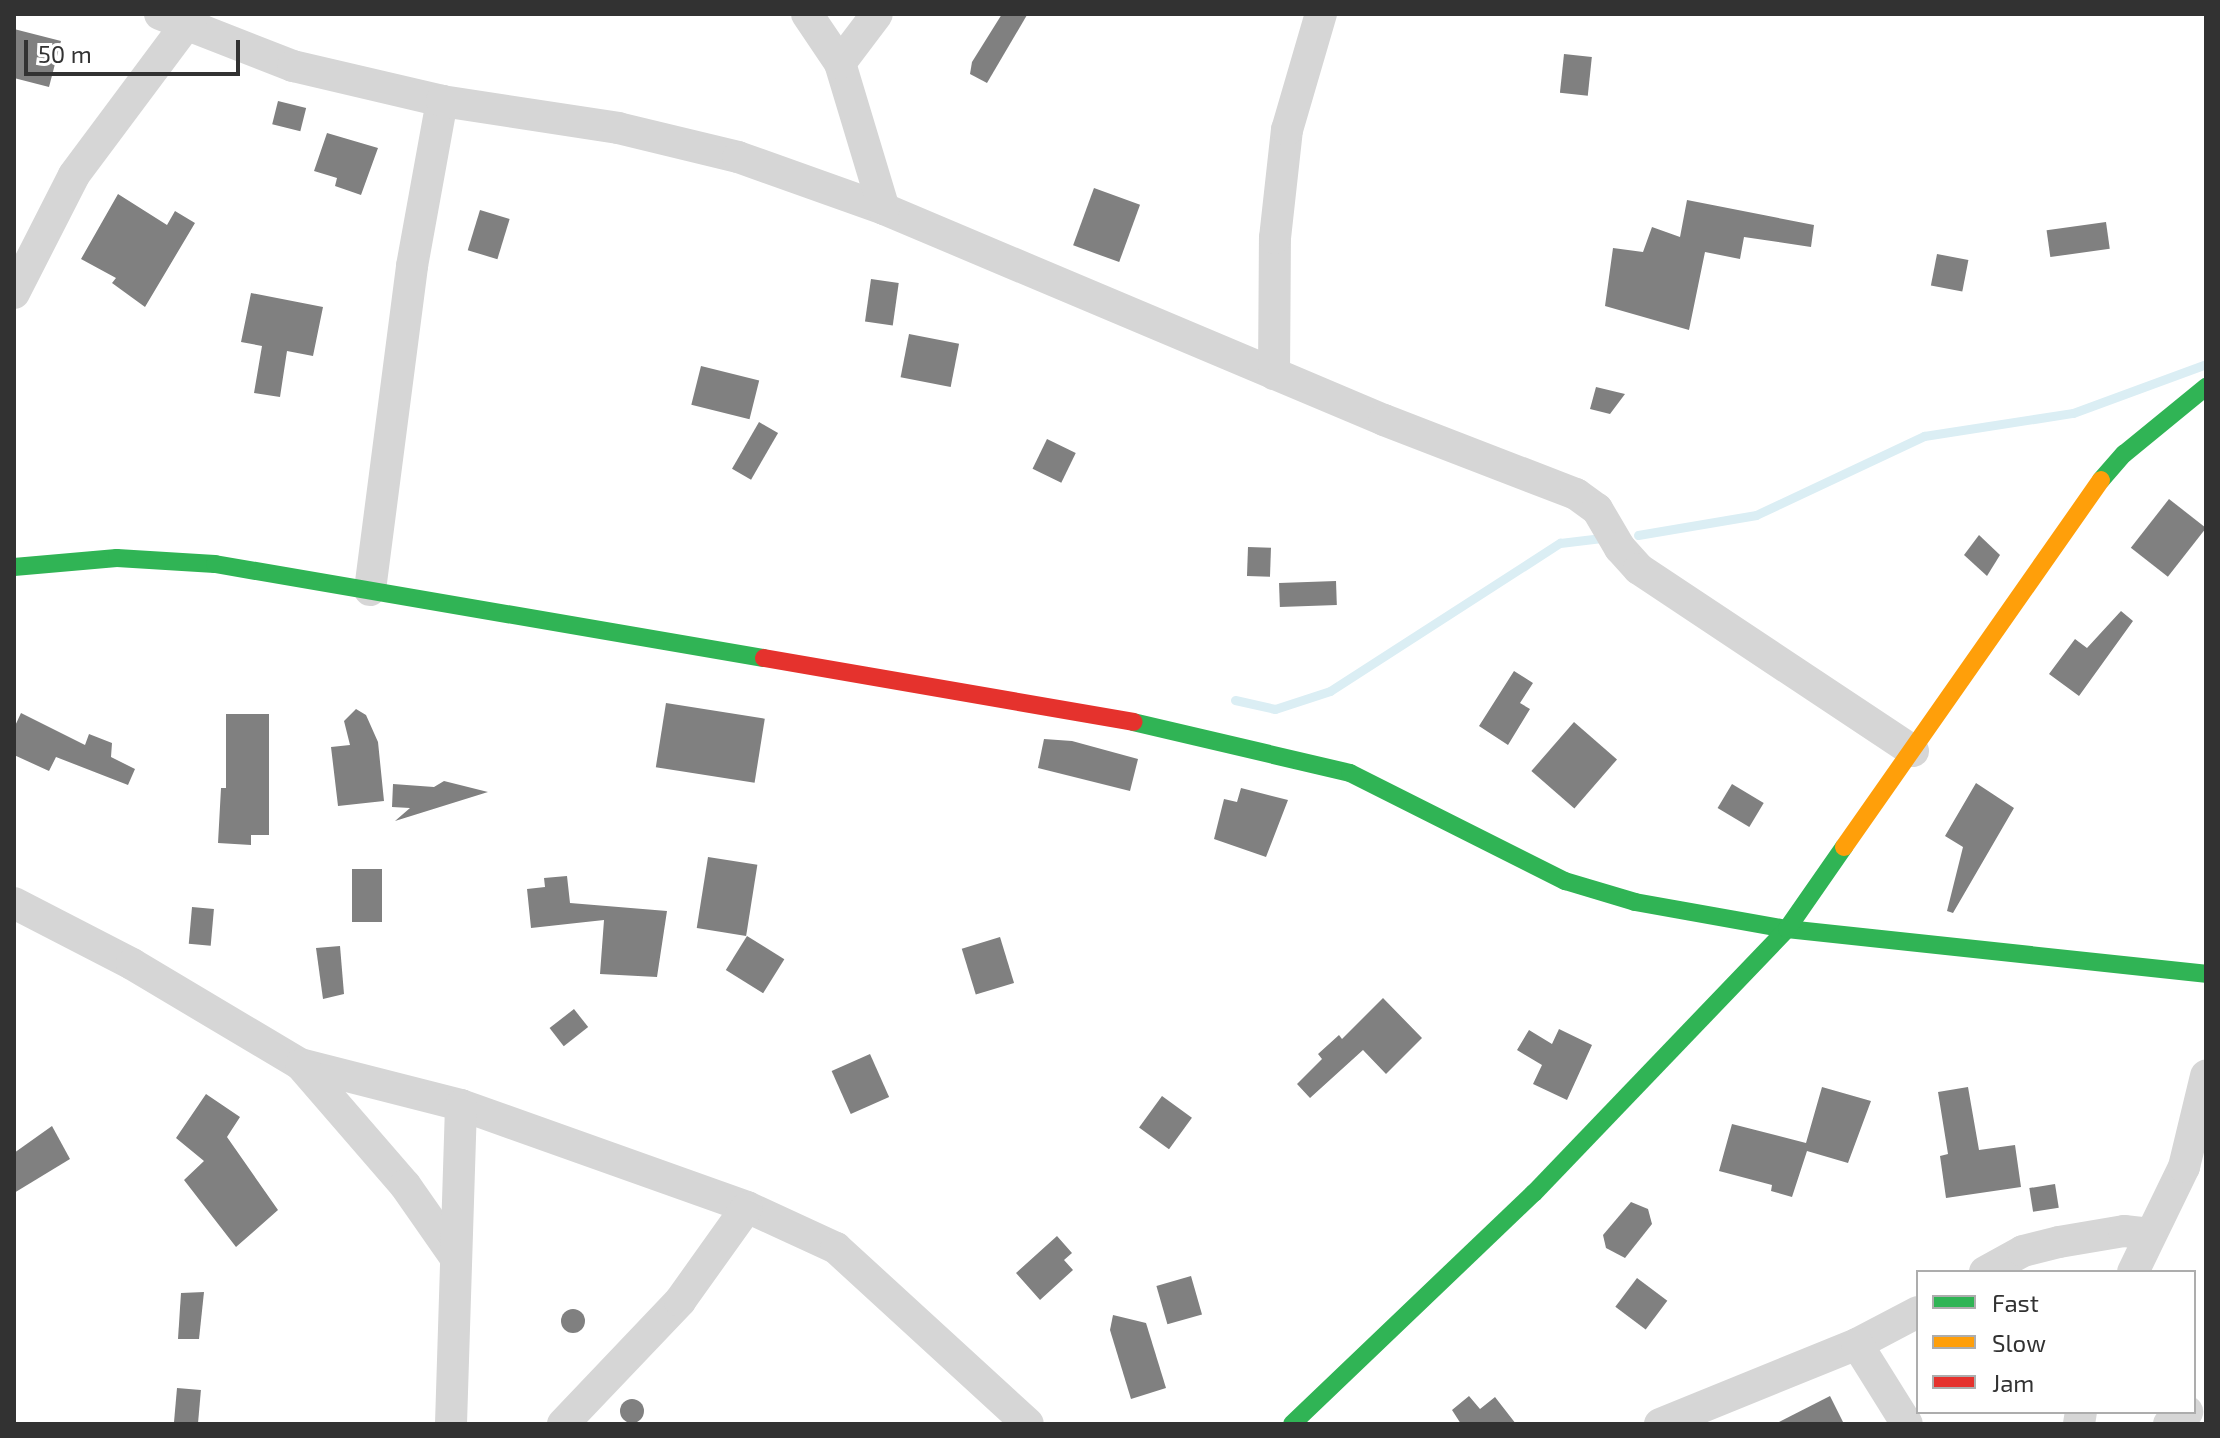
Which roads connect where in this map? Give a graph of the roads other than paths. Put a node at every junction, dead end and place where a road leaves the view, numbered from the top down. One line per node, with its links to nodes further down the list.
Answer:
1 (807, 14): 5 (street)
2 (877, 14): 5 (street)
3 (1321, 14): 9 (street)
4 (180, 19): 6 (street); 8 (street)
5 (840, 63): 7 (street)
6 (442, 101): 7 (street); 12 (street)
7 (884, 209): 9 (street)
8 (14, 293)
9 (1274, 374): 13 (street)
10 (2206, 387): 13 (street)
11 (14, 567): 12 (street)
12 (370, 590): 15 (street)
13 (1913, 751): 15 (street)
14 (14, 903): 17 (street)
15 (1787, 929): 16 (street); 30 (street)
16 (2206, 974)
17 (300, 1064): 19 (street); 22 (street)
18 (2206, 1076): 21 (street)
19 (461, 1105): 20 (street); 22 (street)
20 (747, 1207): 28 (street); 29 (street)
21 (2151, 1234): 23 (street); 24 (street)
22 (456, 1258): 27 (street)
23 (1989, 1270)
24 (2134, 1270)
25 (1916, 1313): 26 (street)
26 (1857, 1344): 31 (street); 32 (street)
27 (451, 1424)
28 (563, 1424)
29 (1028, 1424)
30 (1292, 1424)
31 (1660, 1424)
32 (1907, 1424)

